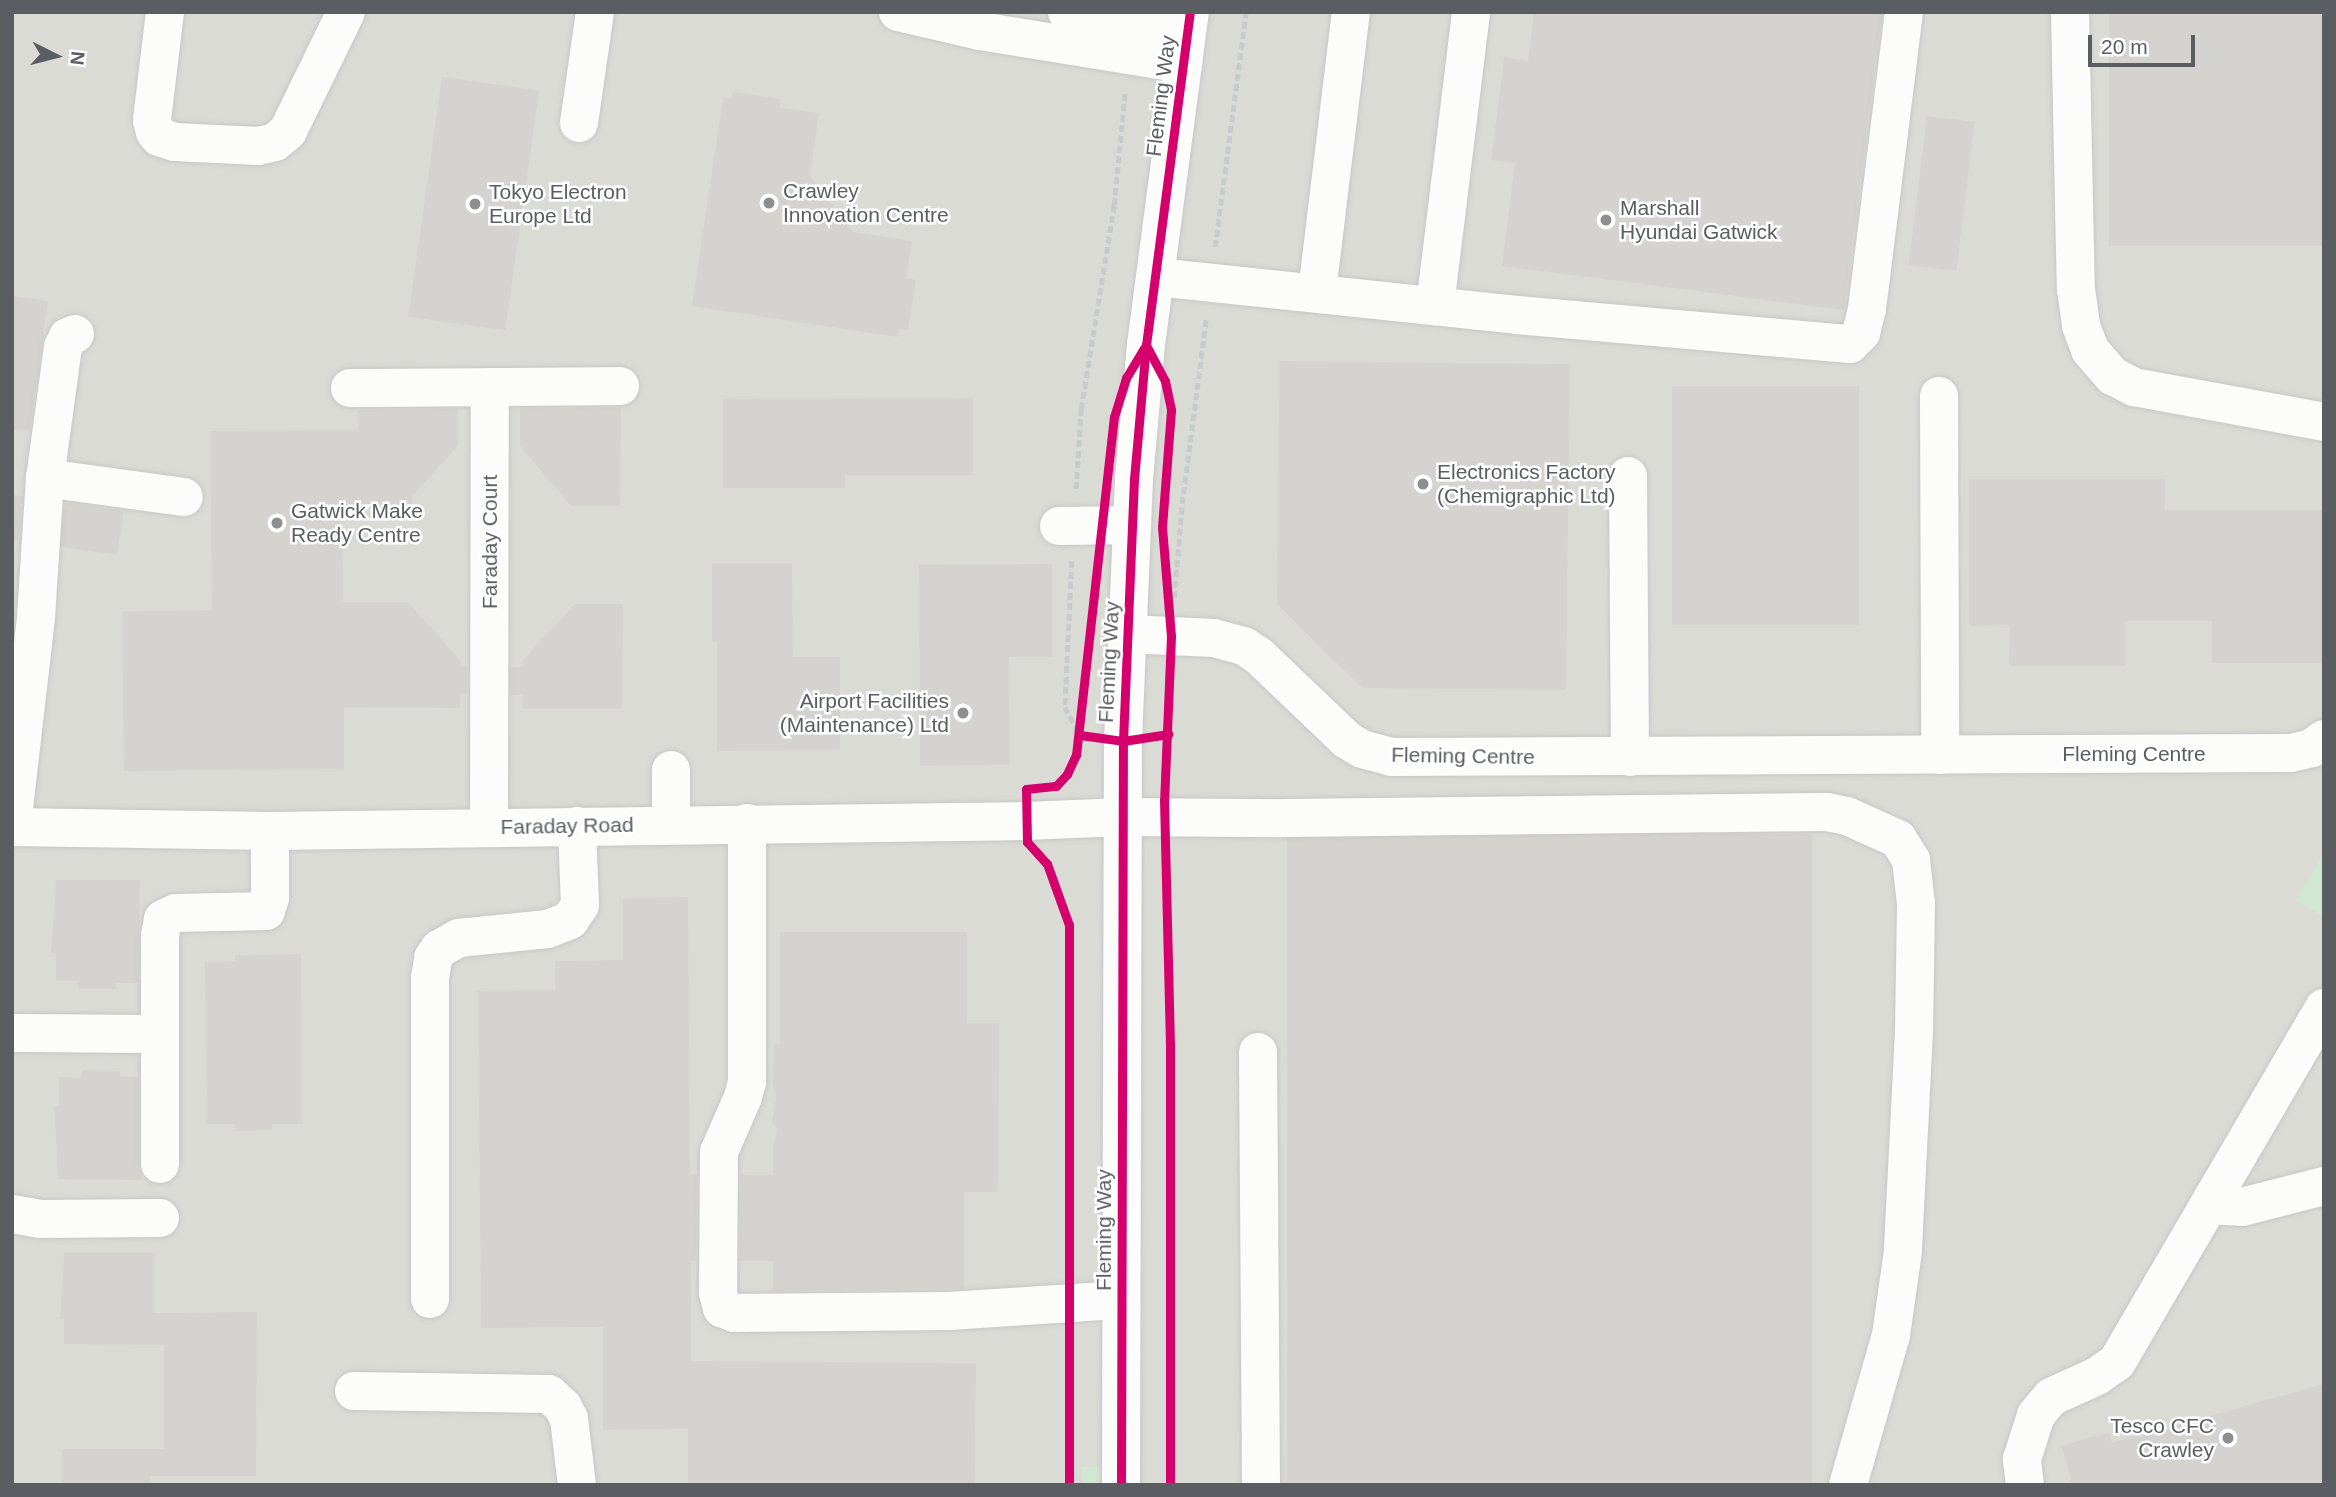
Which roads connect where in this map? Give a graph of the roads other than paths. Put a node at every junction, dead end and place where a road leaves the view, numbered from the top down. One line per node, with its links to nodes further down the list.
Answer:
1 (165, 12): 2 (street)
2 (346, 12)
3 (595, 12): 11 (street)
4 (898, 12): 10 (street)
5 (1067, 12): 10 (street)
6 (1351, 12): 13 (street)
7 (1471, 12): 14 (street)
8 (1904, 12): 14 (street)
9 (2070, 12): 20 (street)
10 (1187, 35): 12 (street, Fleming Way)
11 (579, 123)
12 (1156, 277): 13 (street); 24 (street, Fleming Way)
13 (1317, 292): 14 (street)
14 (1435, 306)
15 (75, 334): 22 (street)
16 (620, 386): 17 (street)
17 (490, 387): 18 (street); 36 (street, Faraday Court)
18 (350, 388)
19 (1939, 396): 28 (street)
20 (2324, 422)
21 (1628, 476): 29 (street)
22 (45, 478): 23 (street); 35 (street)
23 (184, 498)
24 (1132, 525): 25 (street); 26 (street, Fleming Way)
25 (1066, 526)
26 (1128, 634): 29 (street, Fleming Centre); 31 (street, Fleming Way)
27 (2324, 739): 28 (street, Fleming Centre)
28 (1940, 755): 29 (street, Fleming Centre)
29 (1630, 757)
30 (671, 770): 33 (street)
31 (1123, 817): 32 (street, Faraday Road); 48 (street, Fleming Way); 53 (street, Faraday Road)
32 (747, 823): 33 (street, Faraday Road); 48 (street)
33 (671, 824): 34 (street, Faraday Road)
34 (577, 826): 36 (street, Faraday Road); 47 (street)
35 (12, 827): 37 (street, Faraday Road)
36 (489, 827): 37 (street, Faraday Road)
37 (270, 831): 40 (street)
38 (2324, 1008): 44 (street)
39 (22, 1033): 40 (street)
40 (160, 1034): 42 (street)
41 (1258, 1052): 52 (street)
42 (160, 1164)
43 (2324, 1186): 44 (street)
44 (2212, 1199): 54 (street)
45 (12, 1214): 46 (street)
46 (160, 1218)
47 (430, 1298)
48 (1121, 1300): 51 (street, Fleming Way)
49 (354, 1391): 50 (street)
50 (576, 1485)
51 (1121, 1485)
52 (1261, 1485)
53 (1848, 1485)
54 (2025, 1485)

